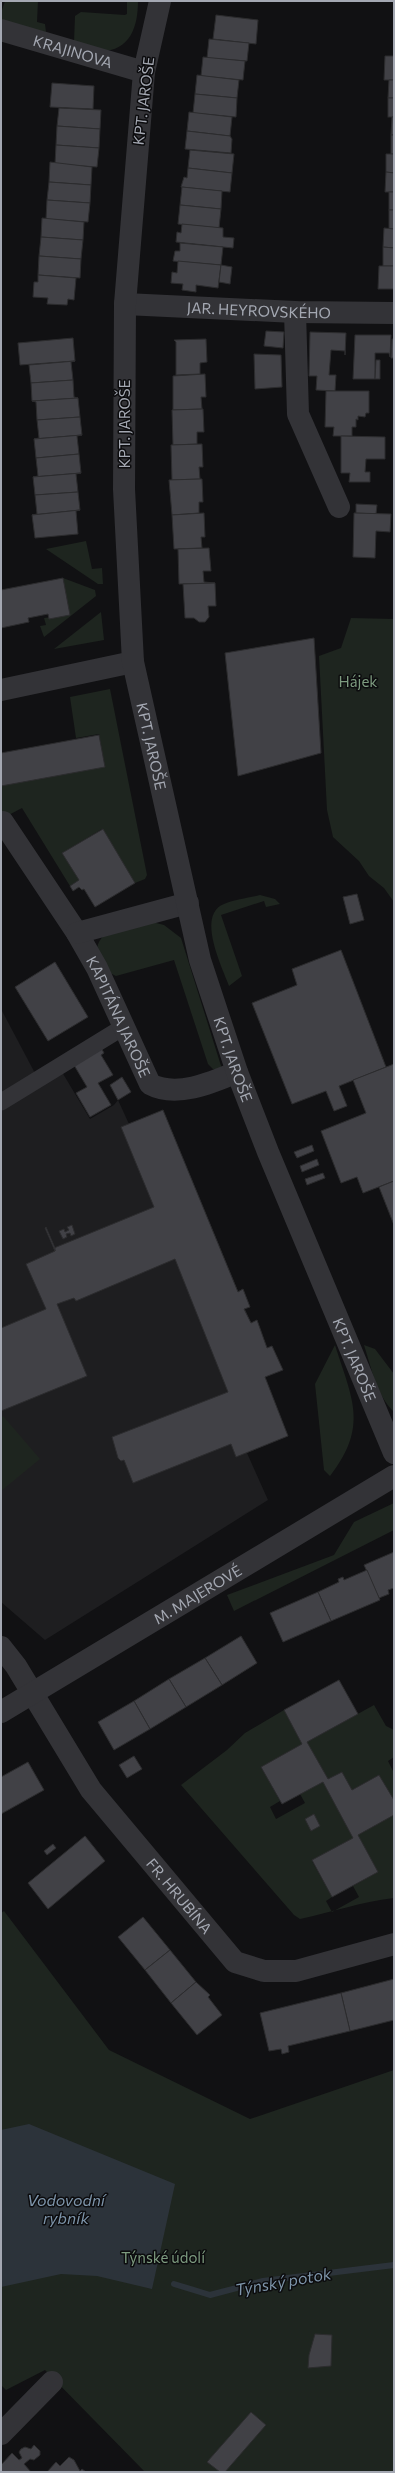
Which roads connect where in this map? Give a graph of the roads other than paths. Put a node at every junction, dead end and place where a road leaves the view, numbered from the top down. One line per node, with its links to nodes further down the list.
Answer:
1 (160, 1): 3 (street, KPT. JAROŠE)
2 (1, 30): 3 (street, KRAJINOVA)
3 (144, 72): 4 (street, KPT. JAROŠE)
4 (125, 304): 5 (street, JAR. HEYROVSKÉHO); 8 (street, KPT. JAROŠE)
5 (295, 312): 6 (street, JAR. HEYROVSKÉHO); 7 (street)
6 (394, 313)
7 (339, 508)
8 (133, 662): 9 (street); 11 (street, KPT. JAROŠE)
9 (1, 690)
10 (3, 822): 12 (street, KAPITÁNA JAROŠE)
11 (188, 903): 12 (street); 14 (street, KPT. JAROŠE)
12 (77, 933): 13 (street, KAPITÁNA JAROŠE)
13 (125, 1026): 14 (street, KAPITÁNA JAROŠE); 15 (street)
14 (237, 1072): 16 (street, KPT. JAROŠE)
15 (1, 1102)
16 (394, 1453)
17 (394, 1476): 19 (street, M. MAJEROVÉ)
18 (1, 1647): 19 (street, FR. HRUBÍNA)
19 (32, 1694): 20 (street, M. MAJEROVÉ); 21 (street, FR. HRUBÍNA)
20 (1, 1712)
21 (394, 1944)
22 (52, 2382): 23 (street)
23 (1, 2434)

